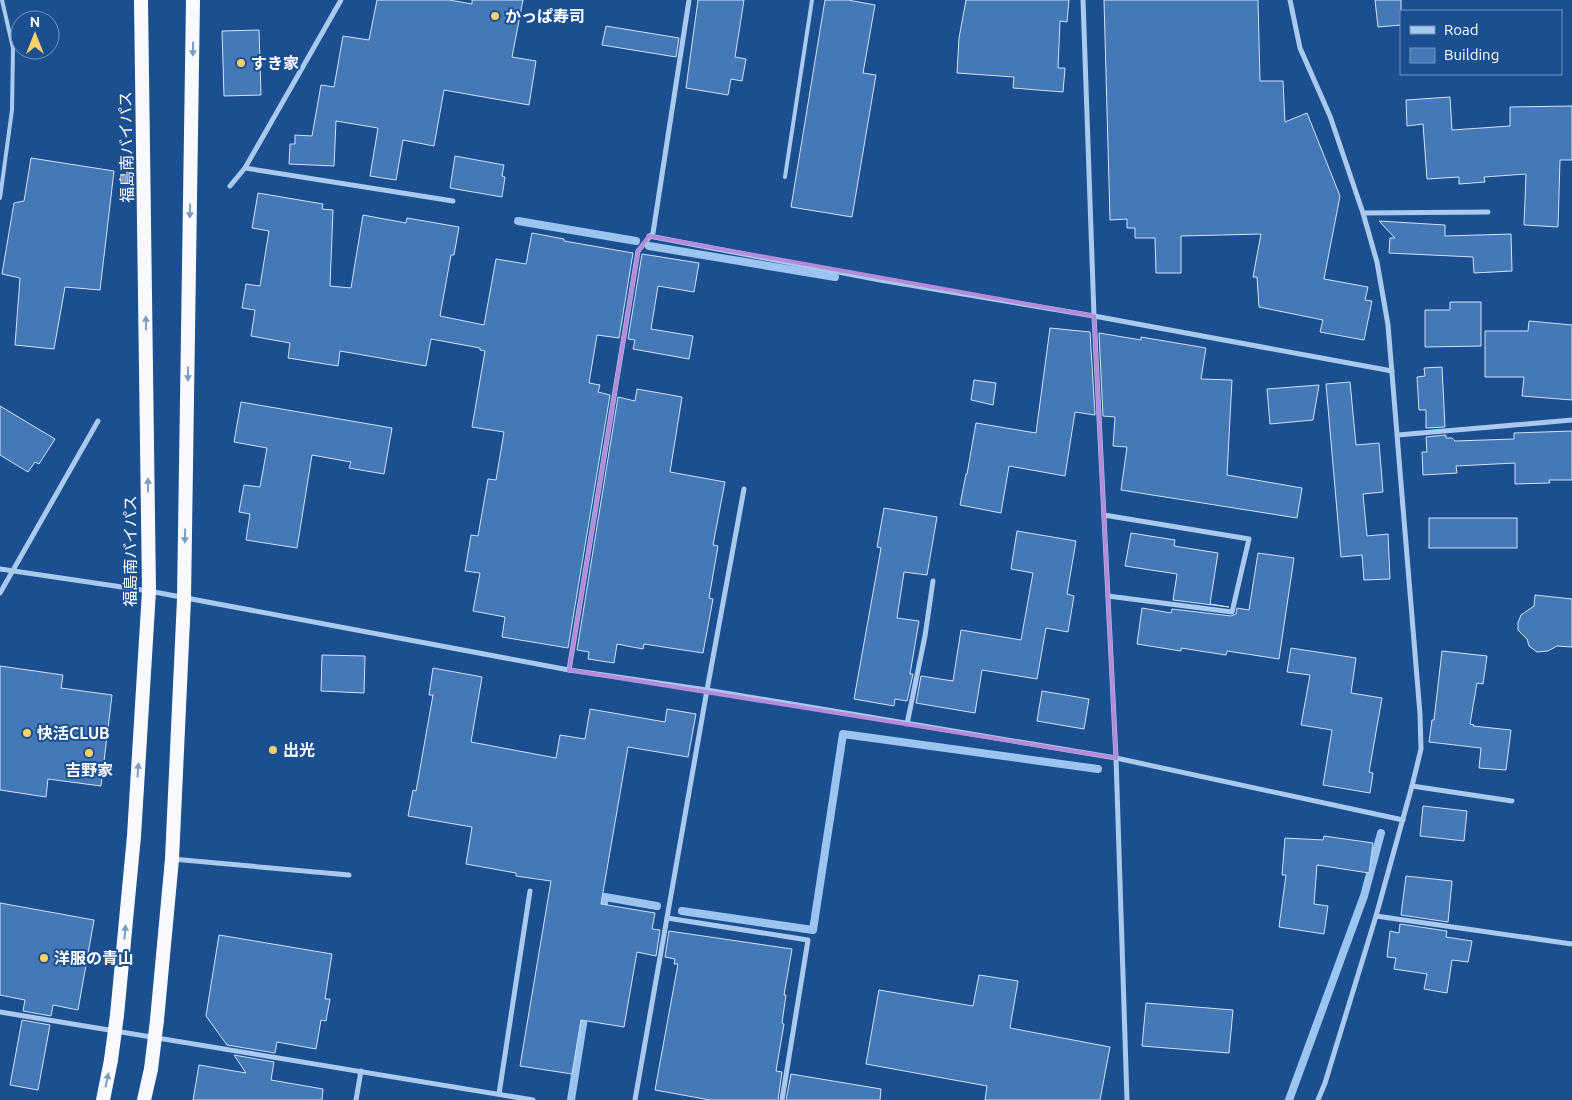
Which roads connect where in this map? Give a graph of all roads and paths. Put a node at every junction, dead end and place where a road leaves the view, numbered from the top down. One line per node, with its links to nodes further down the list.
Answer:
1 (2, 0): 12 (lane)
2 (141, 0): 27 (highway, 福島南バイパス, one-way to 2)
3 (193, 0): 30 (highway, one-way to 30)
4 (341, 0): 9 (street)
5 (689, 0): 16 (street)
6 (812, 0): 10 (lane)
7 (1083, 0): 17 (street)
8 (1290, 0): 15 (street)
9 (245, 168): 11 (street); 13 (street)
10 (786, 177)
11 (230, 186)
12 (0, 198)
13 (453, 202)
14 (1488, 212): 15 (street)
15 (1363, 213): 18 (street)
16 (649, 236): 17 (street); 31 (street)
17 (1094, 316): 18 (street); 23 (street)
18 (1392, 371): 21 (street)
19 (1572, 420): 21 (street)
20 (98, 422): 25 (street)
21 (1398, 434): 35 (street)
22 (744, 488): 32 (street)
23 (1104, 515): 29 (street); 29 (street)
24 (0, 569): 25 (street)
25 (12, 571): 27 (street); 28 (street)
26 (933, 581): 33 (street)
27 (149, 591): 30 (street); 47 (highway, 福島南バイパス, one-way to 27, bridge)
28 (0, 593)
29 (1108, 596): 34 (street)
30 (184, 599): 31 (street); 38 (highway)
31 (568, 670): 32 (street)
32 (707, 690): 33 (street); 42 (street)
33 (907, 724): 34 (street)
34 (1116, 758): 37 (street); 53 (street)
35 (1412, 786): 36 (street); 37 (street)
36 (1512, 801)
37 (1403, 820): 41 (street)
38 (172, 859): 39 (street); 48 (highway, bridge)
39 (348, 875)
40 (530, 892): 46 (street)
41 (1376, 916): 43 (street); 54 (street)
42 (667, 918): 51 (street); 52 (street)
43 (1572, 944)
44 (0, 1012): 45 (street)
45 (361, 1072): 46 (street); 49 (street)
46 (498, 1094): 50 (street)
47 (103, 1100)
48 (144, 1100)
49 (356, 1100)
50 (533, 1100)
51 (635, 1100)
52 (782, 1100)
53 (1127, 1100)
54 (1318, 1100)

